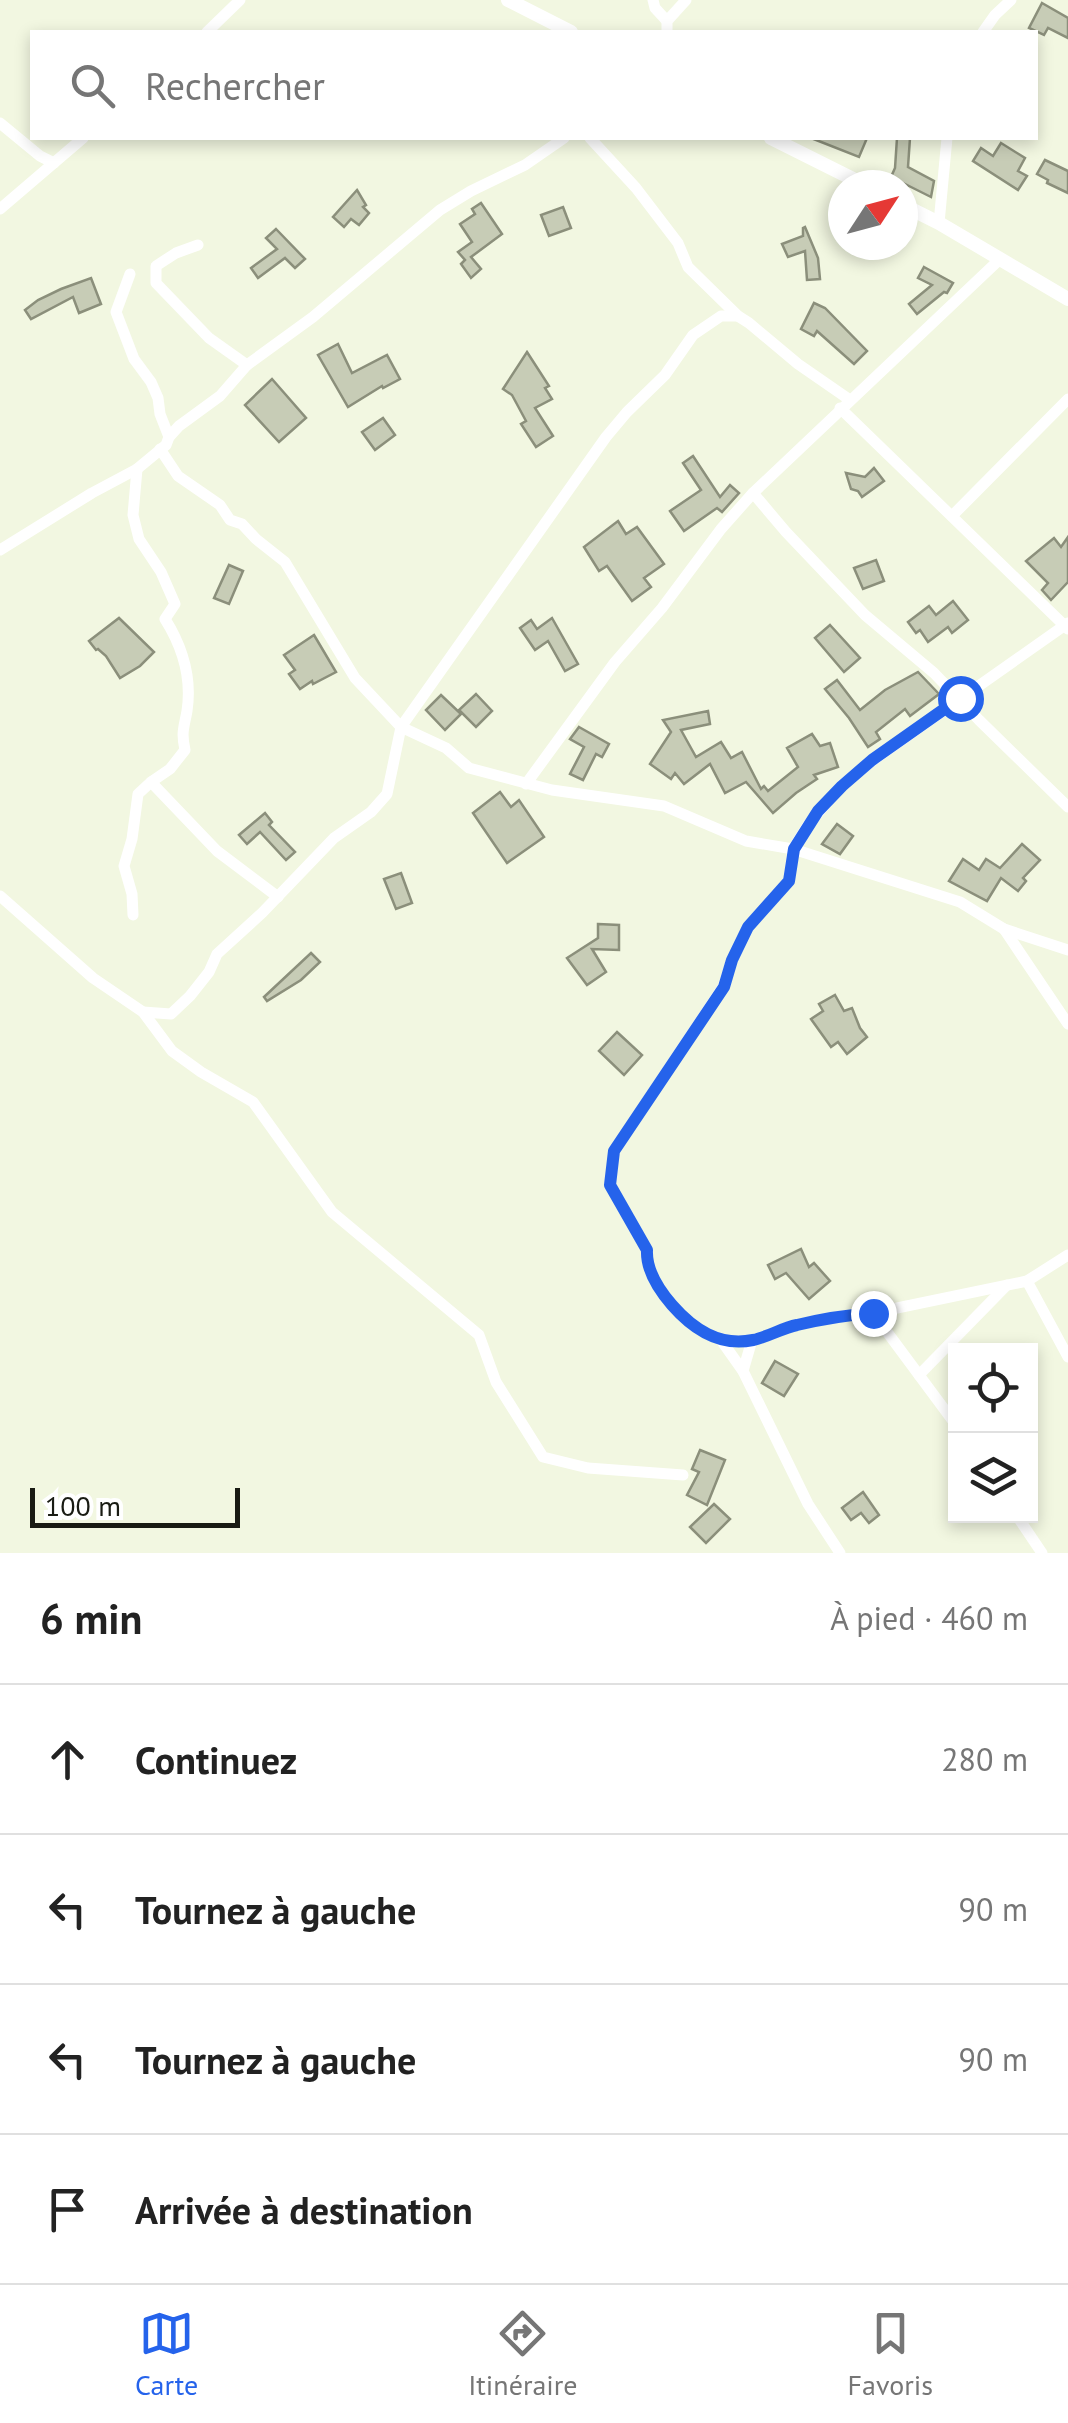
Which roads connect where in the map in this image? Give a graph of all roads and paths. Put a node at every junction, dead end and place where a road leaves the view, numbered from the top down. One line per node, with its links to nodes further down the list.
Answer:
1 (240, 0): 7 (street)
2 (508, 0): 8 (street)
3 (652, 0): 6 (street)
4 (686, 0): 6 (street)
5 (1011, 0): 9 (street)
6 (667, 27)
7 (208, 30)
8 (567, 30)
9 (984, 30)
10 (0, 122): 16 (street)
11 (82, 140): 16 (street)
12 (561, 140): 26 (street)
13 (592, 140): 25 (street)
14 (775, 140): 17 (street)
15 (947, 140): 20 (street)
16 (54, 162): 18 (street)
17 (834, 170)
18 (0, 209)
19 (918, 212): 20 (street)
20 (939, 223): 22 (street)
21 (198, 244): 26 (street)
22 (999, 260): 24 (street); 28 (street)
23 (130, 274): 29 (street)
24 (1067, 298)
25 (738, 316): 28 (street); 37 (street)
26 (247, 365): 29 (street)
27 (1068, 399): 33 (street)
28 (845, 404): 32 (street); 33 (street)
29 (168, 437): 30 (street)
30 (160, 449): 31 (street); 37 (street)
31 (137, 469): 34 (street); 38 (street)
32 (752, 493): 36 (street); 39 (street)
33 (952, 516): 35 (street)
34 (0, 550)
35 (1067, 626): 36 (street)
36 (960, 698): 40 (street); 41 (street)
37 (400, 727): 39 (street); 43 (street)
38 (150, 782): 43 (street); 44 (street)
39 (526, 784): 41 (street)
40 (1068, 806)
41 (794, 849): 45 (street); 53 (street)
42 (0, 896): 47 (street)
43 (278, 897): 47 (street)
44 (133, 916)
45 (1004, 929): 46 (street); 48 (street)
46 (1068, 950)
47 (143, 1012): 59 (street)
48 (1068, 1024)
49 (1068, 1255): 50 (street)
50 (1028, 1281): 51 (street); 55 (street)
51 (1006, 1285): 52 (street); 57 (street)
52 (873, 1313): 54 (street); 57 (street)
53 (721, 1340): 54 (street); 56 (street)
54 (752, 1340): 56 (street)
55 (1068, 1357)
56 (743, 1371): 61 (street)
57 (919, 1375): 58 (street)
58 (948, 1414)
59 (682, 1476)
60 (1022, 1523): 62 (street)
61 (840, 1553)
62 (1042, 1553)

